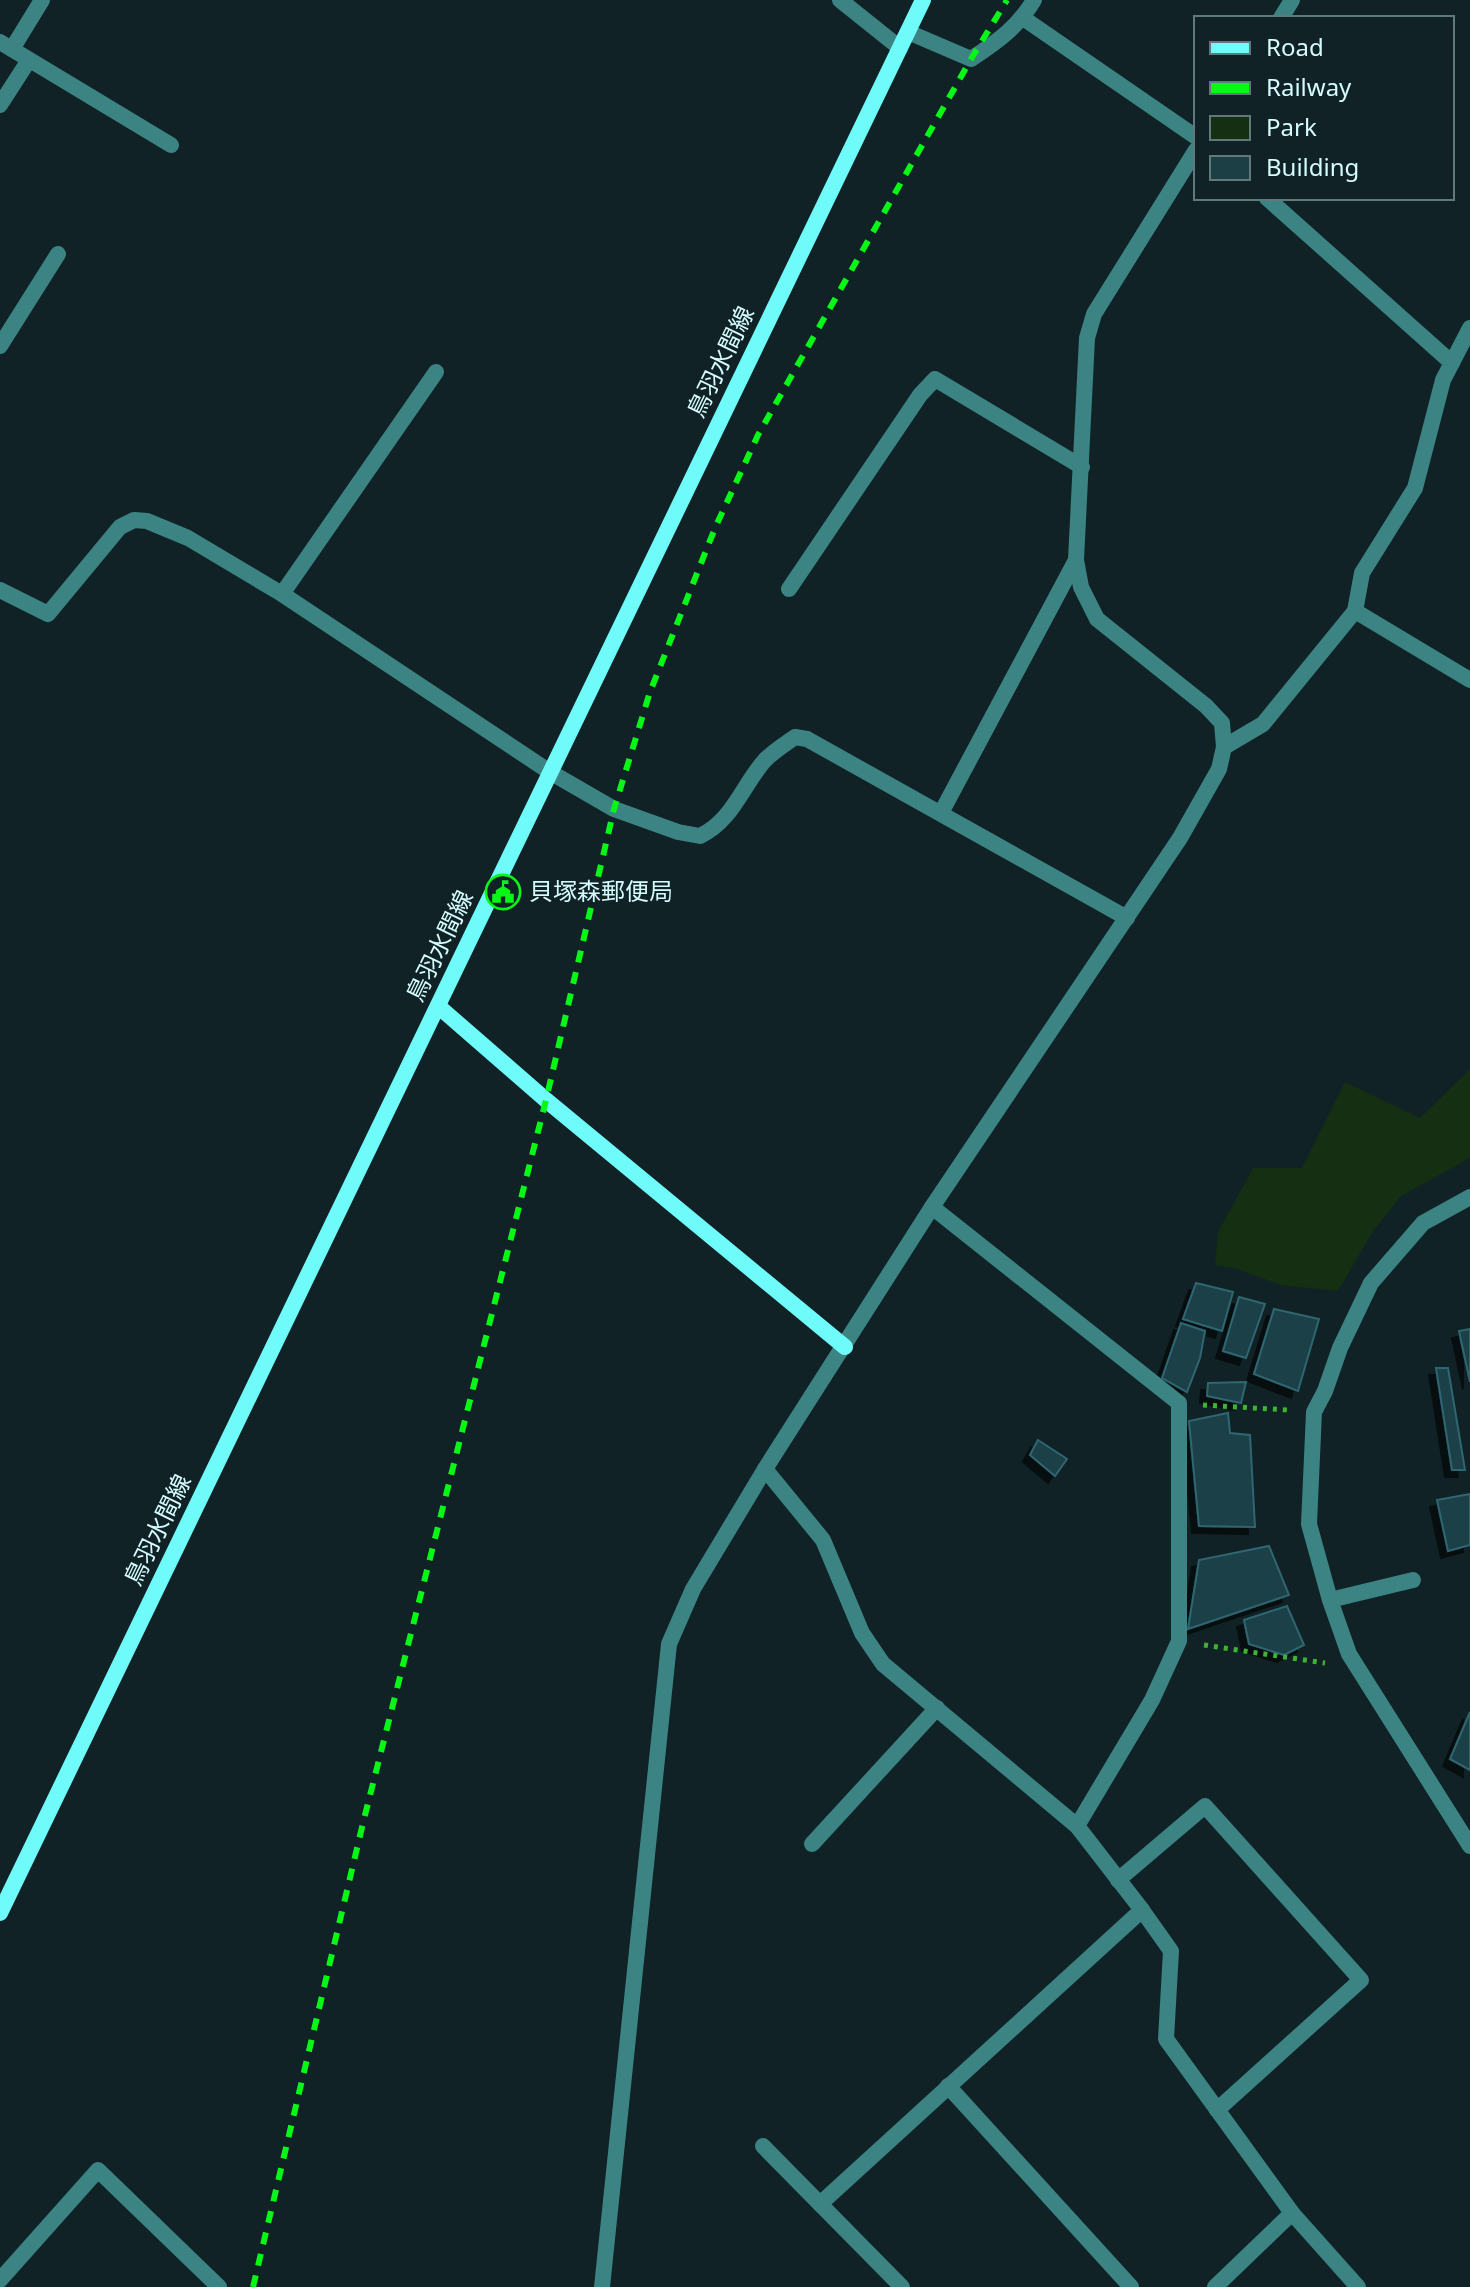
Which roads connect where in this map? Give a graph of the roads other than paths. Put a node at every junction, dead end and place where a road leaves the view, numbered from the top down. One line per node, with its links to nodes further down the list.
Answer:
1 (42, 0): 7 (street)
2 (840, 0): 8 (street)
3 (923, 0): 6 (street, 鳥羽水間線)
4 (1034, 0): 5 (street)
5 (1023, 18): 6 (street); 11 (street)
6 (908, 32): 8 (street, 鳥羽水間線)
7 (6, 46): 9 (street)
8 (900, 48): 28 (street, 鳥羽水間線)
9 (29, 60): 10 (street); 12 (street)
10 (0, 105)
11 (1194, 136)
12 (171, 145)
13 (1194, 153): 20 (street)
14 (1269, 200): 18 (street)
15 (58, 254): 17 (street)
16 (1470, 328): 18 (street)
17 (0, 346)
18 (1452, 363): 25 (street)
19 (436, 372): 24 (street)
20 (1082, 467): 21 (street); 22 (street)
21 (1076, 560): 27 (street); 29 (street)
22 (789, 589)
23 (0, 590): 24 (street)
24 (282, 594): 28 (street)
25 (1355, 611): 26 (street); 27 (street)
26 (1470, 680)
27 (1224, 747): 30 (street)
28 (550, 772): 29 (street); 31 (street, 鳥羽水間線)
29 (941, 813): 30 (street)
30 (1127, 918): 33 (street)
31 (438, 1006): 34 (street); 44 (street, 鳥羽水間線)
32 (1470, 1197): 37 (street)
33 (932, 1207): 34 (street); 39 (street)
34 (845, 1347): 35 (street)
35 (765, 1469): 38 (street); 52 (street)
36 (1413, 1580): 37 (street)
37 (1330, 1600): 41 (street)
38 (937, 1708): 39 (street); 40 (street)
39 (1077, 1826): 42 (street)
40 (812, 1844)
41 (1470, 1846)
42 (1118, 1880): 43 (street); 46 (street)
43 (1142, 1910): 45 (street); 46 (street)
44 (0, 1913)
45 (948, 2086): 48 (street); 54 (street)
46 (1217, 2110): 49 (street)
47 (763, 2146): 48 (street)
48 (820, 2204): 53 (street)
49 (1292, 2213): 55 (street); 56 (street)
50 (0, 2280): 51 (street)
51 (219, 2287)
52 (602, 2287)
53 (902, 2287)
54 (1131, 2287)
55 (1215, 2287)
56 (1358, 2287)

